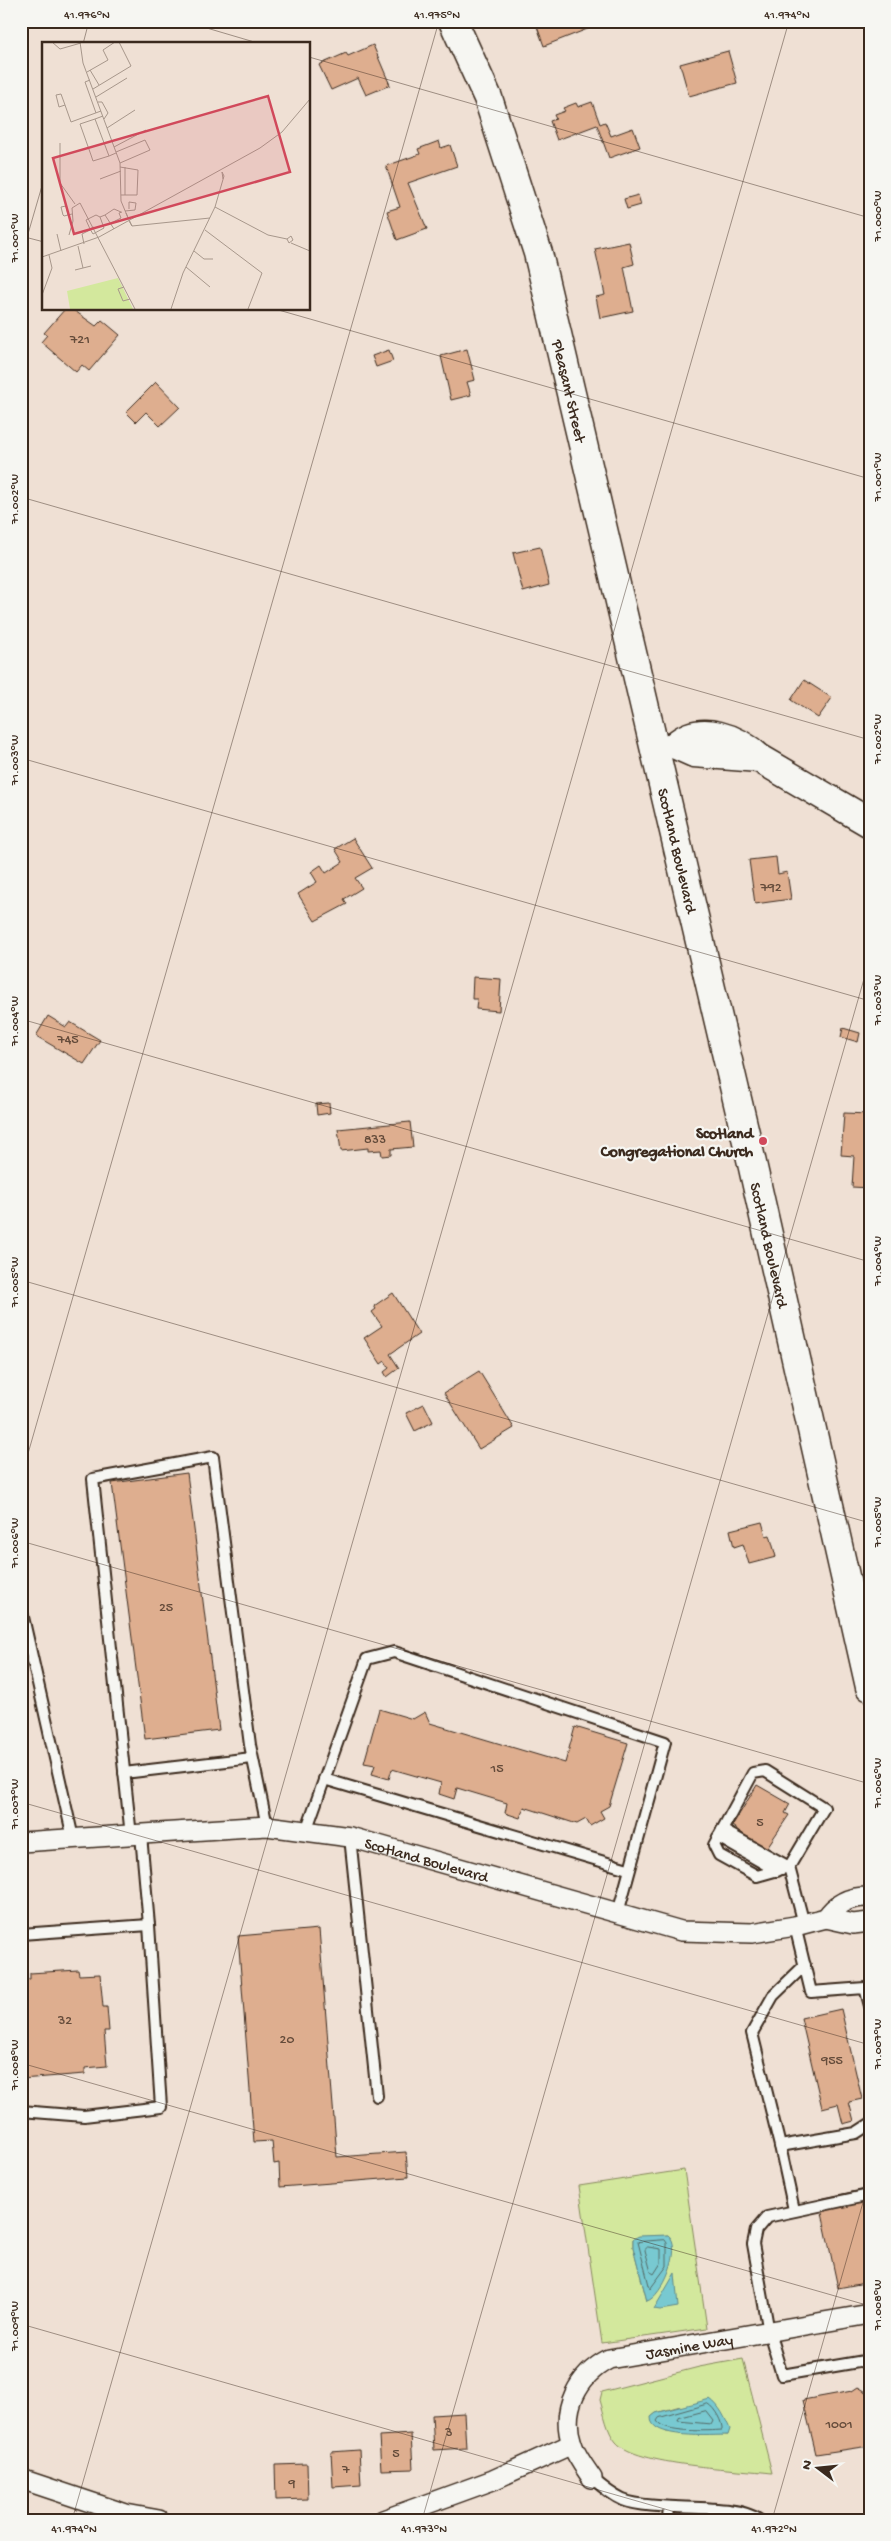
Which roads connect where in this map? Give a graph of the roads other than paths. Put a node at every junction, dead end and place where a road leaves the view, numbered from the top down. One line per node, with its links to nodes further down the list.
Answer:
1 (453, 21): 2 (main road, Pleasant Street)
2 (664, 746): 3 (main road); 5 (main road, Scotland Boulevard)
3 (870, 823)
4 (21, 1608): 14 (lane)
5 (870, 1687)
6 (252, 1758): 7 (lane); 7 (lane); 9 (lane)
7 (124, 1773): 12 (lane)
8 (324, 1779): 10 (lane); 17 (lane); 17 (lane)
9 (267, 1826): 10 (street, Scotland Boulevard); 12 (street, Scotland Boulevard)
10 (306, 1831): 13 (street, Scotland Boulevard)
11 (720, 1834): 16 (lane); 16 (lane); 18 (lane); 18 (lane)
12 (136, 1835): 14 (street, Scotland Boulevard); 23 (lane)
13 (350, 1837): 20 (street, Scotland Boulevard); 28 (lane)
14 (73, 1838): 15 (street, Scotland Boulevard)
15 (21, 1842)
16 (789, 1867): 18 (lane); 24 (lane)
17 (628, 1869): 20 (lane)
18 (777, 1871)
19 (870, 1897): 21 (street, Scotland Boulevard)
20 (618, 1913): 24 (street, Scotland Boulevard)
21 (826, 1918): 22 (street, Scotland Boulevard); 24 (street, Scotland Boulevard)
22 (870, 1922)
23 (150, 1925): 25 (lane); 29 (lane)
24 (799, 1925): 26 (lane)
25 (21, 1934)
26 (805, 1965): 27 (lane); 31 (lane)
27 (870, 2006)
28 (377, 2096)
29 (21, 2111)
30 (870, 2124): 31 (lane)
31 (780, 2146): 33 (lane)
32 (870, 2195): 33 (lane)
33 (794, 2210): 35 (lane)
34 (870, 2314): 35 (street, Jasmine Way)
35 (769, 2332): 36 (lane); 37 (street, Jasmine Way)
36 (870, 2360)
37 (572, 2444): 38 (street, Jasmine Way); 42 (street)
38 (592, 2478): 40 (lane)
39 (21, 2479): 41 (street)
40 (669, 2507): 43 (lane); 44 (lane)
41 (159, 2520)
42 (383, 2520)
43 (668, 2520)
44 (759, 2520)

